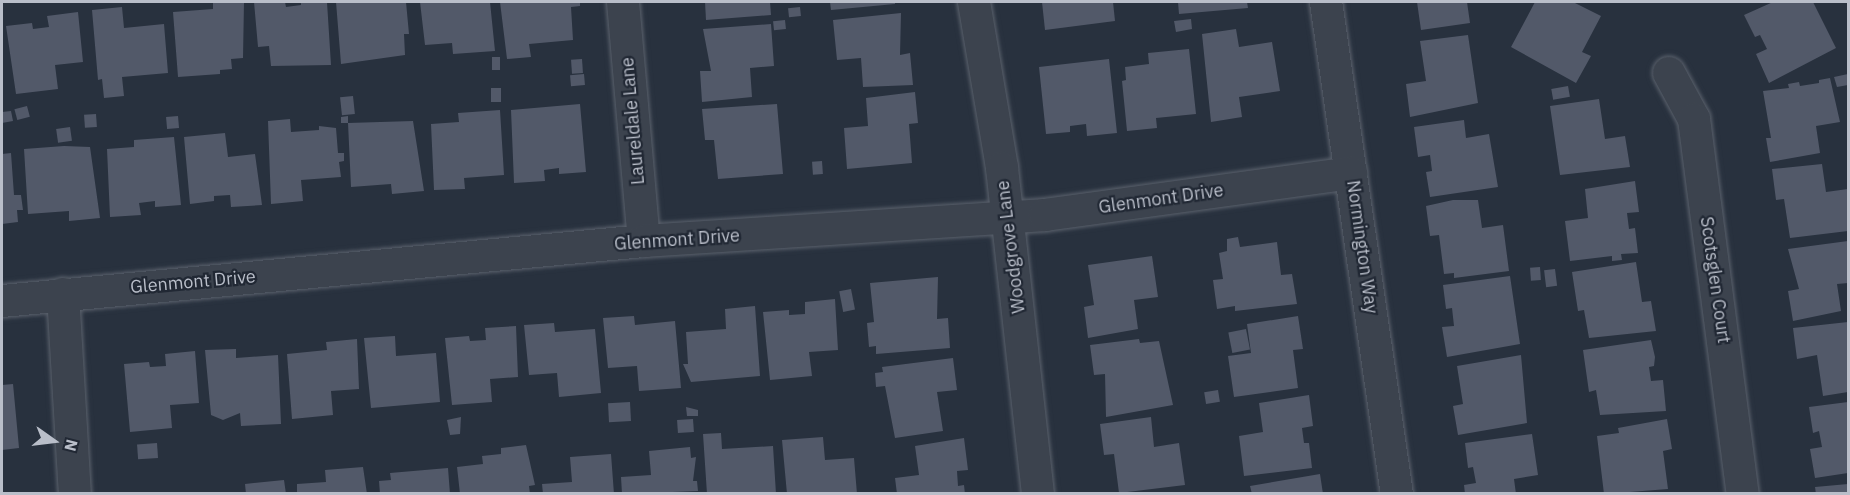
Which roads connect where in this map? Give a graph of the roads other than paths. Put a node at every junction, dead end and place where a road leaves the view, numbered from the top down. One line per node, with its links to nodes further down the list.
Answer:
1 (623, 2): 7 (street, Laureldale Lane)
2 (974, 2): 6 (street, Woodgrove Lane)
3 (1326, 2): 5 (street, Normington Way)
4 (1669, 73): 13 (street, Scotsglen Court)
5 (1351, 174): 6 (street, Glenmont Drive); 12 (street, Normington Way)
6 (1007, 218): 7 (street, Glenmont Drive); 11 (street, Woodgrove Lane)
7 (644, 241): 8 (street, Glenmont Drive)
8 (63, 294): 9 (street, Glenmont Drive); 10 (street)
9 (2, 301)
10 (75, 494)
11 (1038, 494)
12 (1397, 494)
13 (1743, 494)

